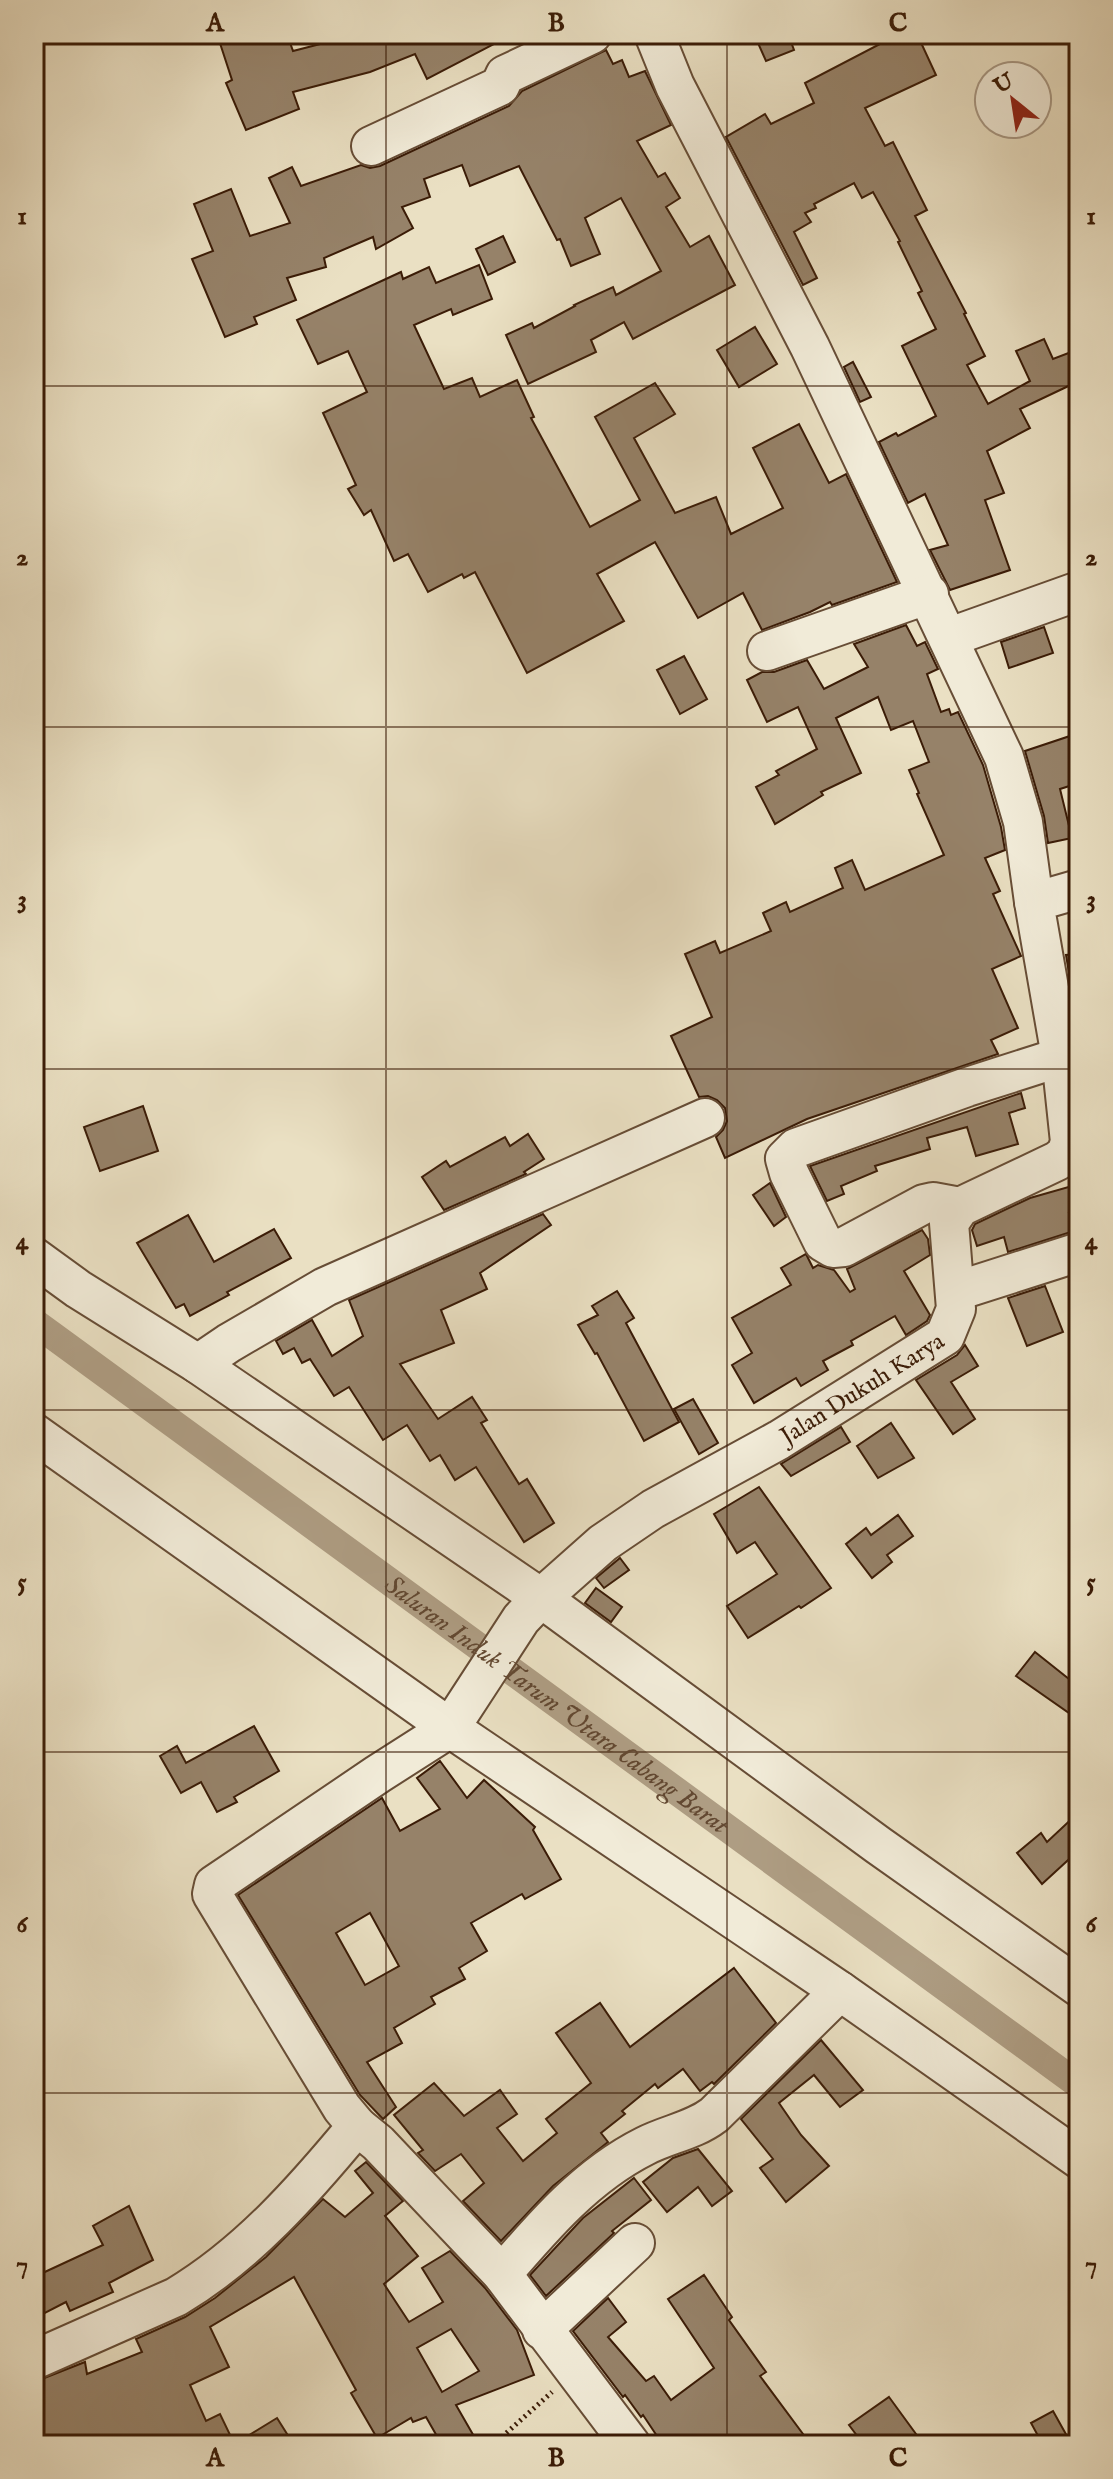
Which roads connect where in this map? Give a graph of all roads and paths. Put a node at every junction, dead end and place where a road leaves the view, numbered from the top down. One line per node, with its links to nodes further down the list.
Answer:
1 (592, 34): 3 (street)
2 (654, 34): 5 (street)
3 (371, 146)
4 (1079, 591): 6 (street)
5 (929, 594): 6 (street); 7 (street)
6 (950, 637): 9 (street)
7 (767, 651)
8 (1079, 889): 9 (street)
9 (1034, 902): 10 (street)
10 (1061, 1057): 12 (street); 12 (street)
11 (705, 1118): 16 (street)
12 (960, 1207): 15 (street, Jalan Dukuh Karya)
13 (1079, 1252): 15 (street)
14 (34, 1257): 16 (street)
15 (957, 1291): 18 (street, Jalan Dukuh Karya)
16 (198, 1364): 18 (street)
17 (34, 1433): 19 (street)
18 (531, 1609): 19 (street, Jalan Dukuh Karya); 20 (street)
19 (456, 1719): 21 (street); 22 (street)
20 (1079, 1987)
21 (840, 1991): 23 (street); 25 (street)
22 (357, 2126): 25 (street); 27 (street)
23 (1079, 2159)
24 (635, 2243): 26 (street)
25 (502, 2274): 26 (street)
26 (542, 2330): 28 (street)
27 (34, 2360)
28 (574, 2372): 29 (path); 30 (street)
29 (493, 2445)
30 (631, 2445)

